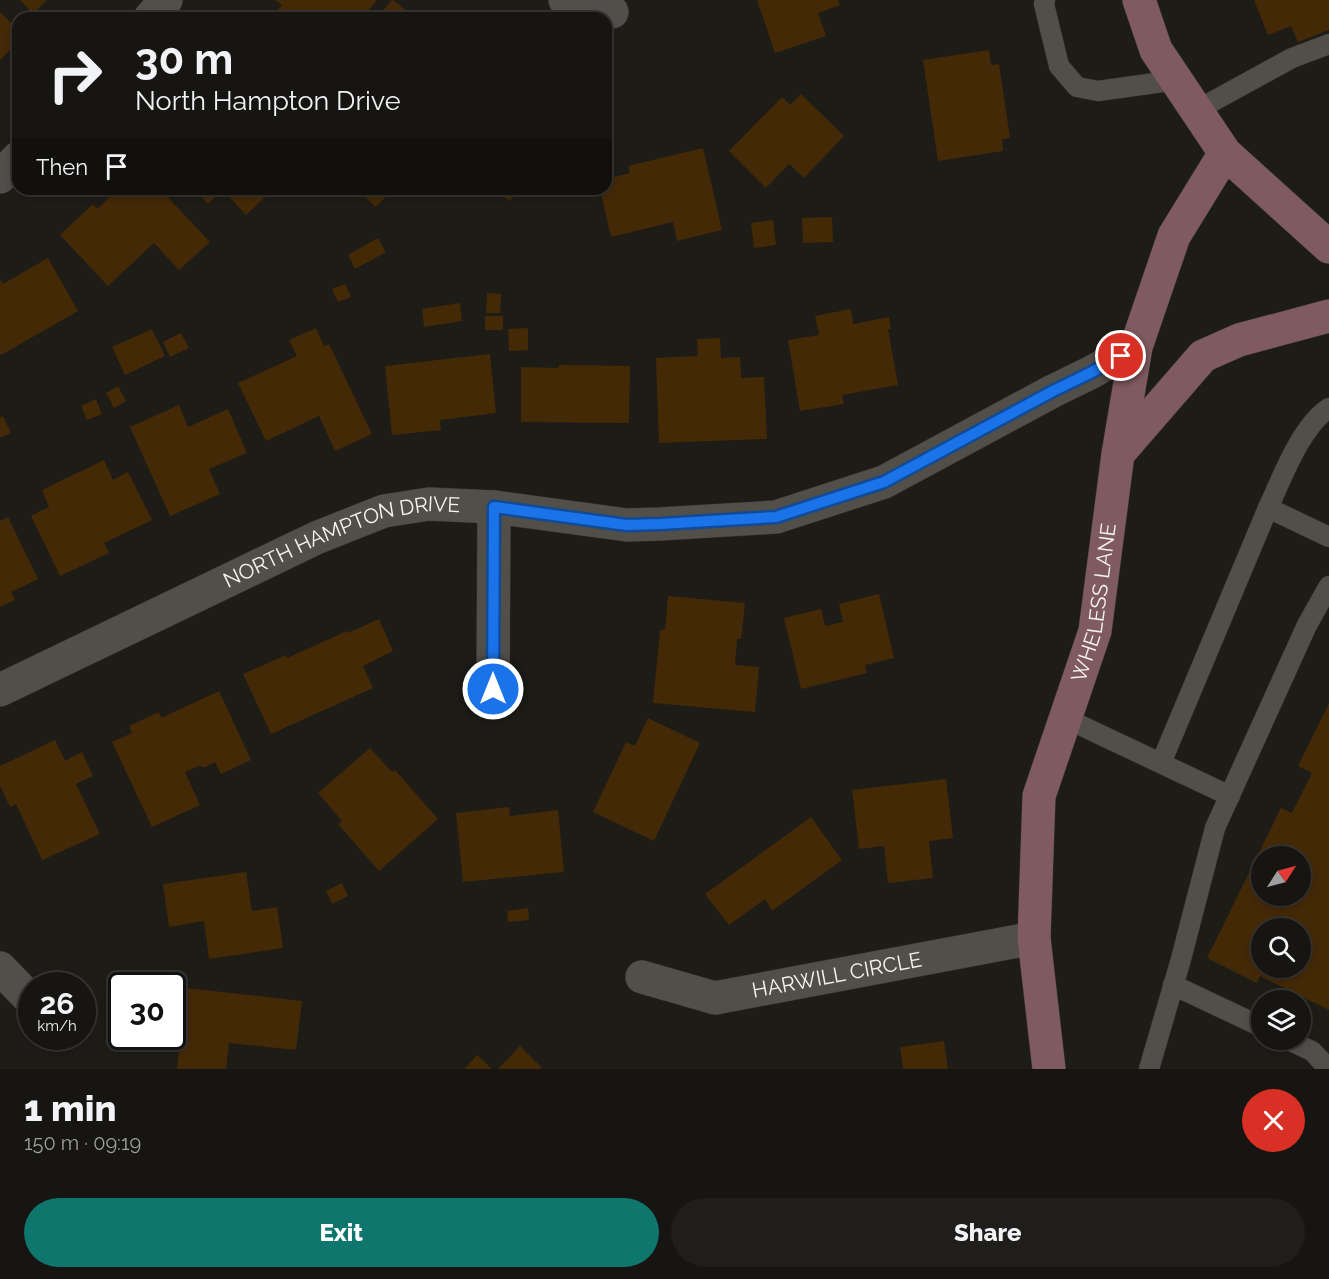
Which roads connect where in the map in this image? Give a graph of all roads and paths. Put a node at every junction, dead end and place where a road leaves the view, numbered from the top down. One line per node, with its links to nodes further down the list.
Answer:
1 (166, 0): 5 (street)
2 (565, 0): 6 (street)
3 (1045, 0): 8 (lane)
4 (1139, 0): 8 (street)
5 (155, 12)
6 (612, 12)
7 (1329, 44): 9 (lane)
8 (1177, 80): 9 (street)
9 (1197, 110): 10 (street)
10 (1226, 153): 13 (street); 15 (street, WHELESS LANE)
11 (12, 164): 12 (street)
12 (0, 177)
13 (1329, 247)
14 (1329, 316): 17 (street)
15 (1136, 347): 17 (street, WHELESS LANE); 18 (street, NORTH HAMPTON DRIVE)
16 (1329, 408): 19 (lane)
17 (1118, 454): 24 (street, WHELESS LANE)
18 (494, 507): 22 (street); 23 (street, NORTH HAMPTON DRIVE)
19 (1268, 508): 20 (lane); 25 (lane)
20 (1329, 537)
21 (1329, 586): 26 (lane)
22 (493, 689)
23 (0, 690)
24 (1065, 718): 25 (lane); 27 (street, WHELESS LANE)
25 (1161, 763): 26 (lane)
26 (1230, 796): 30 (lane)
27 (1034, 938): 29 (street, HARWILL CIRCLE); 34 (street, WHELESS LANE)
28 (0, 968): 31 (street)
29 (642, 976)
30 (1173, 985): 32 (lane); 35 (lane)
31 (18, 987)
32 (1251, 1022)
33 (1310, 1050): 36 (lane)
34 (1049, 1069)
35 (1149, 1069)
36 (1329, 1069)

